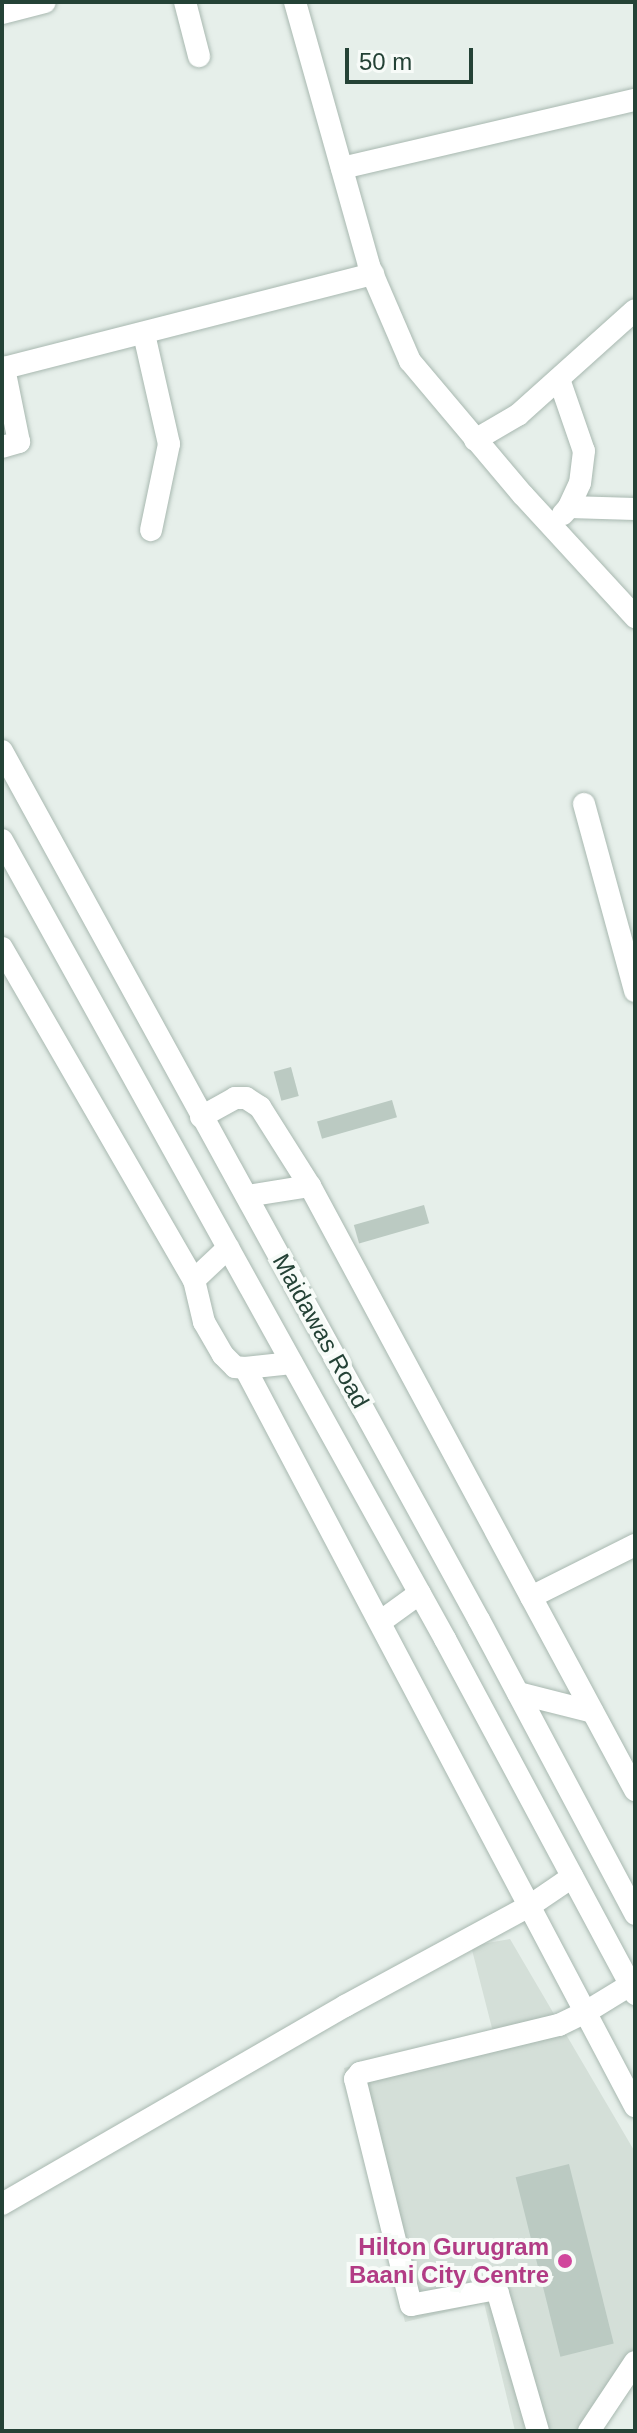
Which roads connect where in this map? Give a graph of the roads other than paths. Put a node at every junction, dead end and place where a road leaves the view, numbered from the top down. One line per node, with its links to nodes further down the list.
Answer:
1 (45, 2): 4 (street)
2 (185, 2): 5 (street)
3 (295, 2): 7 (street)
4 (2, 13)
5 (199, 56)
6 (635, 100): 7 (street)
7 (342, 168): 8 (street)
8 (373, 274): 10 (street); 13 (street)
9 (635, 310): 12 (street)
10 (144, 334): 11 (street); 18 (street)
11 (3, 364): 14 (street)
12 (559, 379): 13 (street); 15 (street)
13 (475, 440): 17 (street)
14 (2, 447)
15 (569, 507): 16 (street); 17 (street)
16 (629, 513)
17 (551, 527): 19 (street)
18 (151, 530)
19 (635, 617)
20 (2, 751): 25 (street, Maidawas Road)
21 (584, 804): 24 (street)
22 (2, 840): 28 (street, Maidawas Road)
23 (2, 948): 29 (street)
24 (635, 991)
25 (201, 1117): 26 (street); 27 (street, Maidawas Road)
26 (310, 1186): 27 (street); 34 (street)
27 (247, 1196): 36 (street, Maidawas Road)
28 (228, 1248): 29 (street); 30 (street, Maidawas Road)
29 (194, 1280): 31 (street)
30 (292, 1363): 31 (street); 33 (street, Maidawas Road)
31 (245, 1368): 35 (street)
32 (635, 1545): 34 (street)
33 (420, 1593): 35 (street); 39 (street, Maidawas Road)
34 (531, 1597): 37 (street)
35 (380, 1622): 40 (street)
36 (518, 1693): 37 (street); 41 (street, Maidawas Road)
37 (593, 1712): 38 (street)
38 (635, 1790)
39 (572, 1877): 40 (street); 42 (street, Maidawas Road)
40 (531, 1905): 43 (street); 45 (street)
41 (635, 1914)
42 (632, 1990): 43 (street)
43 (586, 2012): 44 (street); 47 (street)
44 (635, 2106)
45 (2, 2204)
46 (635, 2362): 48 (street)
47 (538, 2431)
48 (589, 2431)

